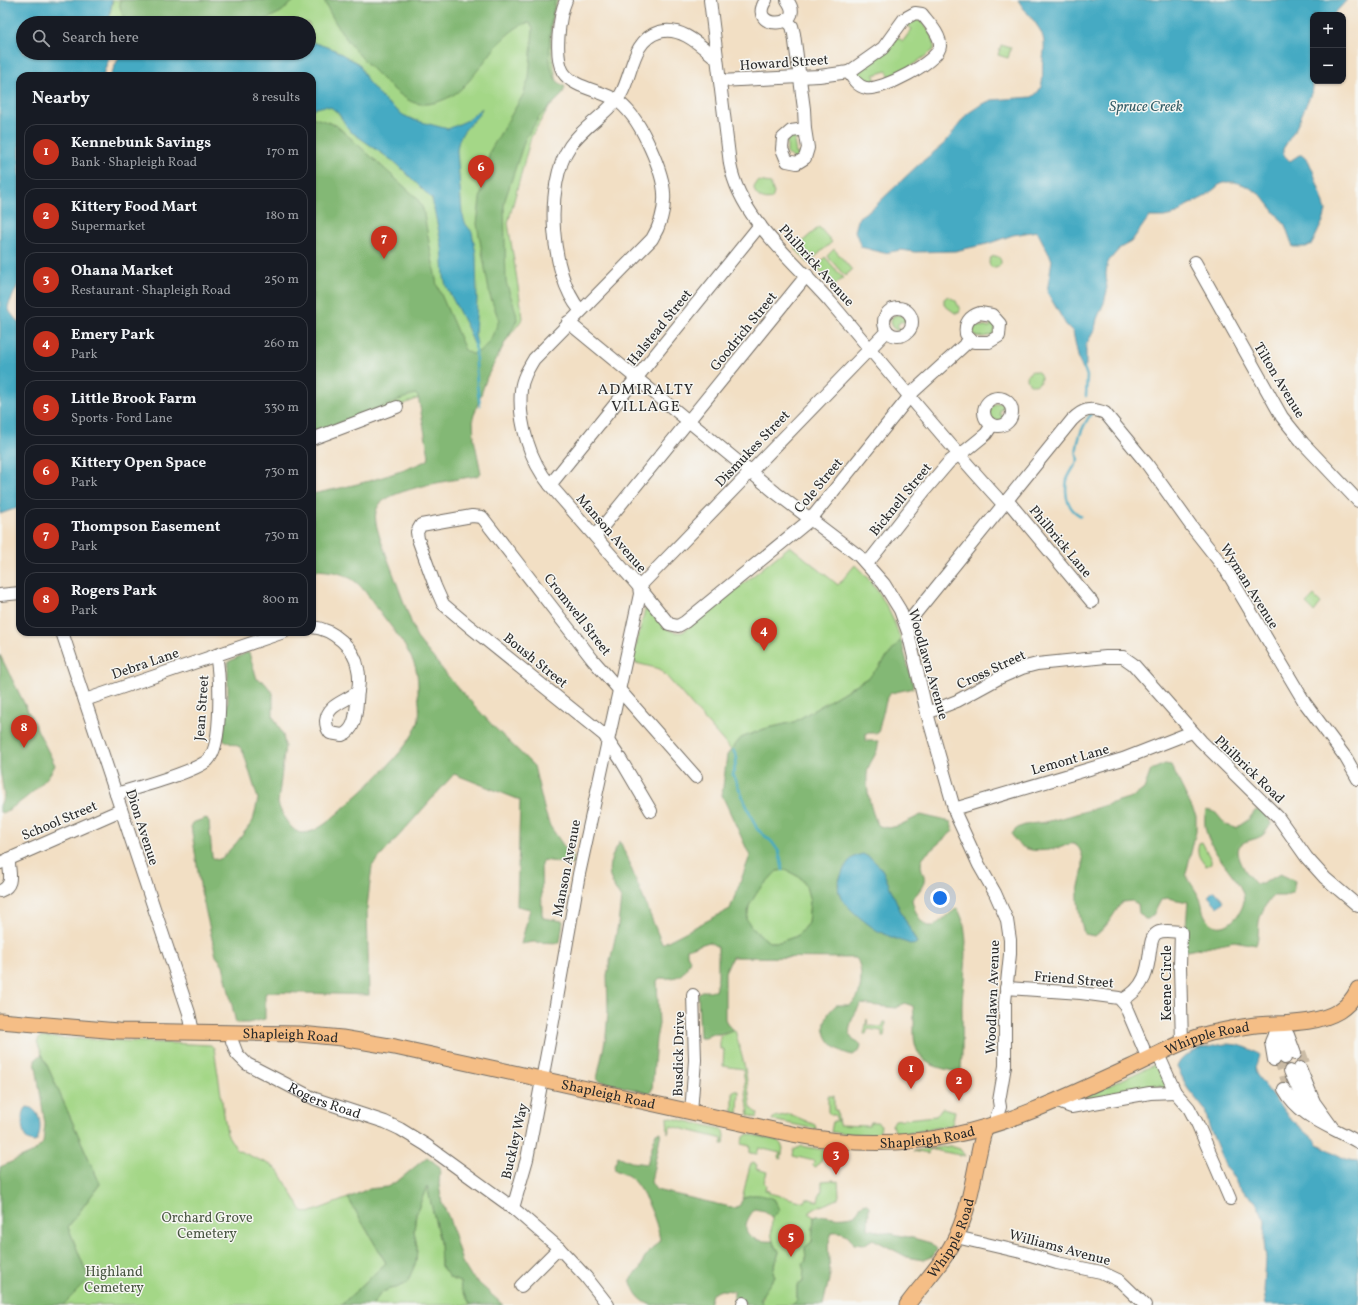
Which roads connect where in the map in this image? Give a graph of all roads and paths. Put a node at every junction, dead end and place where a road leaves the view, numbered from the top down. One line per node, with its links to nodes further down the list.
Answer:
1 (566, 0): 10 (street, Manson Avenue)
2 (710, 0): 6 (street, Philbrick Avenue)
3 (766, 0): 5 (street)
4 (787, 0): 5 (street)
5 (786, 20): 8 (street)
6 (718, 59): 9 (street, Philbrick Avenue); 10 (street)
7 (849, 72): 7 (street, Howard Street); 8 (street, Howard Street)
8 (800, 77): 9 (street, Howard Street); 11 (street)
9 (720, 81): 12 (street, Philbrick Avenue)
10 (616, 100): 15 (street); 15 (street, Manson Avenue)
11 (805, 129)
12 (760, 225): 14 (street, Philbrick Avenue); 20 (street, Halstead Street)
13 (1195, 262): 29 (street, Tilton Avenue)
14 (807, 275): 19 (street, Philbrick Avenue); 23 (street, Goodrich Street)
15 (580, 310): 16 (street, Manson Avenue)
16 (568, 322): 20 (street, Woodlawn Avenue); 28 (street, Manson Avenue)
17 (887, 330): 19 (street, Dismukes Street)
18 (970, 340): 21 (street, Cole Street)
19 (869, 348): 21 (street, Philbrick Avenue); 27 (street, Dismukes Street)
20 (637, 378): 23 (street, Woodlawn Avenue); 28 (street, Halstead Street)
21 (909, 396): 26 (street, Philbrick Avenue); 31 (street, Cole Street)
22 (397, 407): 25 (street)
23 (689, 421): 27 (street, Woodlawn Avenue); 33 (street, Goodrich Street)
24 (992, 425): 26 (street, Bicknell Street)
25 (316, 437)
26 (958, 456): 30 (street, Philbrick Avenue); 34 (street, Bicknell Street)
27 (750, 471): 31 (street, Woodlawn Avenue); 35 (street, Dismukes Street)
28 (550, 485): 33 (street, Manson Avenue)
29 (1358, 501)
30 (1005, 502): 38 (street, Philbrick Lane); 39 (street); 52 (street, Wyman Avenue)
31 (811, 519): 34 (street, Woodlawn Avenue); 35 (street, Cole Street)
32 (419, 527): 45 (street, Cromwell Street); 50 (street, Boush Street)
33 (595, 536): 35 (street, Manson Avenue)
34 (867, 564): 39 (street, Woodlawn Avenue)
35 (639, 587): 45 (street, Manson Avenue)
36 (16, 593): 37 (street)
37 (0, 595)
38 (1092, 602)
39 (906, 625): 48 (street, Woodlawn Avenue)
40 (316, 628): 46 (street)
41 (63, 636): 47 (street, Dion Avenue)
42 (272, 636): 43 (street, Debra Lane)
43 (216, 655): 47 (street, Debra Lane); 53 (street, Jean Street)
44 (1118, 657): 48 (street, Cross Street); 49 (street, Philbrick Road)
45 (618, 688): 50 (street, Manson Avenue); 51 (street, Cromwell Street)
46 (358, 691)
47 (84, 700): 53 (street, Dion Avenue)
48 (927, 713): 54 (street, Woodlawn Avenue)
49 (1192, 732): 54 (street, Lemont Lane); 59 (street, Philbrick Road)
50 (608, 740): 56 (street, Boush Street); 71 (street, Manson Avenue)
51 (696, 777)
52 (1358, 779)
53 (116, 794): 55 (street, Dion Avenue)
54 (954, 809): 60 (street, Woodlawn Avenue)
55 (121, 810): 57 (street, School Street); 66 (street, Dion Avenue)
56 (652, 811)
57 (5, 861): 58 (street, School Street)
58 (0, 891)
59 (1358, 906)
60 (1006, 988): 63 (street, Friend Street); 77 (street, Woodlawn Avenue)
61 (1358, 989): 65 (main road, Whipple Road)
62 (693, 995): 75 (street, Busdick Drive)
63 (1122, 1000): 68 (street, Keene Circle); 70 (street, Friend Street)
64 (0, 1021): 66 (main road)
65 (1280, 1031): 68 (main road, Whipple Road); 69 (street)
66 (193, 1032): 67 (main road)
67 (232, 1032): 71 (main road, Shapleigh Road); 81 (street, Rogers Road)
68 (1182, 1043): 70 (main road, Whipple Road)
69 (1287, 1056)
70 (1153, 1057): 73 (street, Friend Street); 74 (main road, Whipple Road)
71 (542, 1080): 75 (main road, Shapleigh Road); 81 (street, Buckley Way)
72 (1286, 1088): 76 (street)
73 (1175, 1092): 74 (street); 80 (street, Friend Street)
74 (1055, 1101): 77 (main road, Whipple Road)
75 (691, 1113): 77 (main road, Shapleigh Road)
76 (1312, 1118): 78 (street); 78 (street)
77 (990, 1126): 82 (main road, Whipple Road)
78 (1336, 1131): 79 (street)
79 (1358, 1142)
80 (1230, 1198)
81 (513, 1208): 83 (street, Rogers Road)
82 (956, 1237): 86 (main road, Whipple Road); 87 (street, Williams Avenue)
83 (559, 1248): 84 (street); 85 (street, Rogers Road)
84 (521, 1286)
85 (608, 1305)
86 (907, 1305)
87 (1146, 1305)

